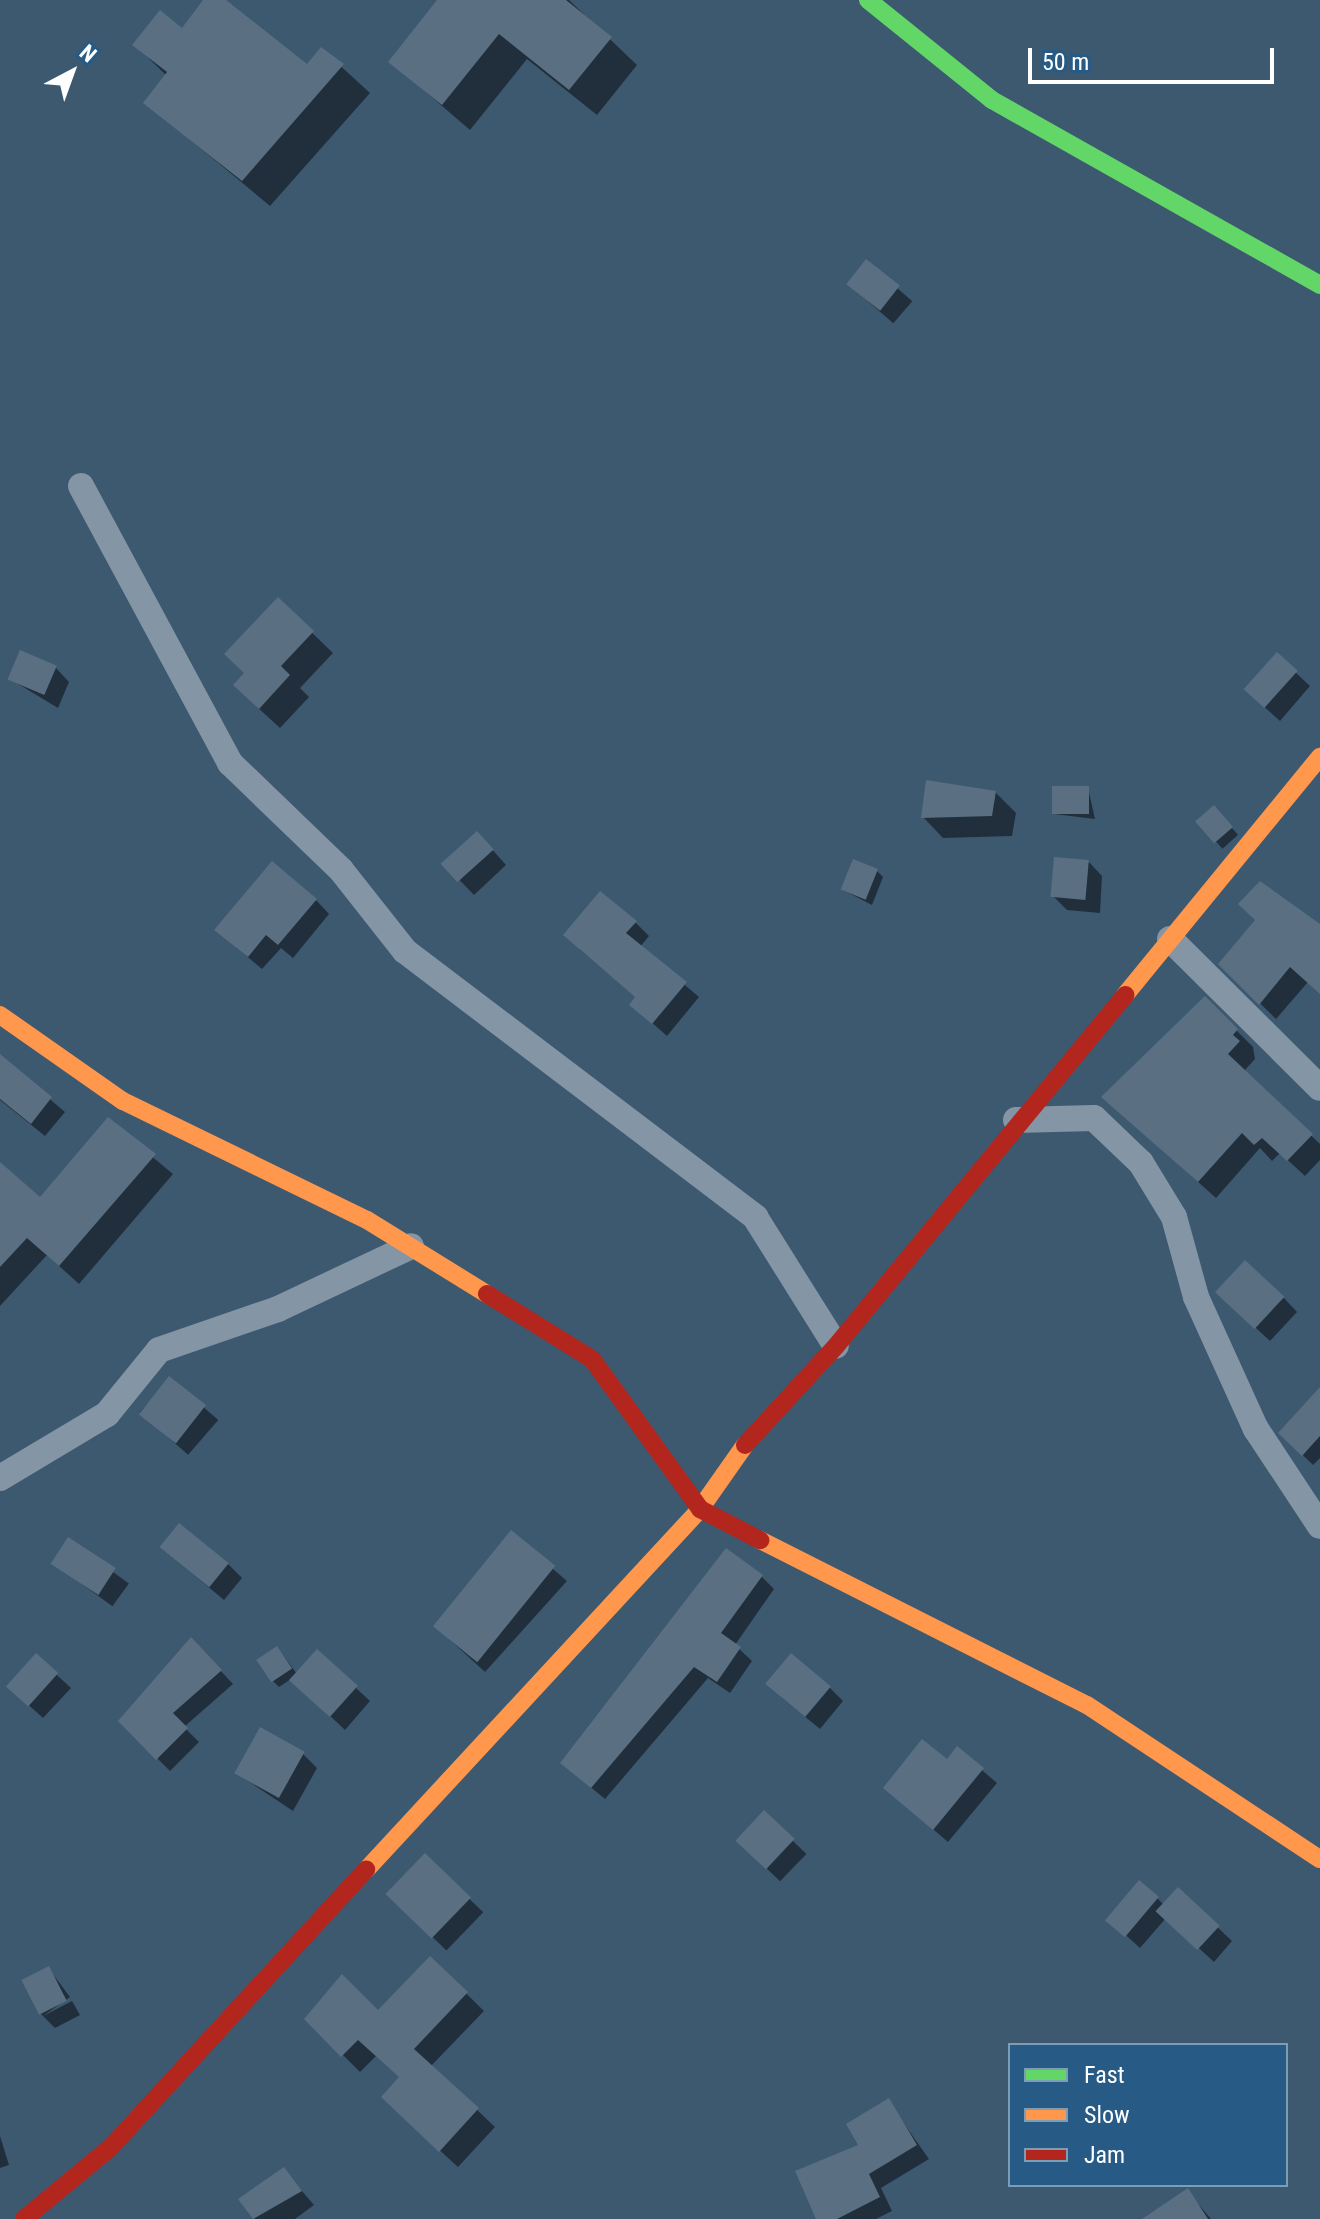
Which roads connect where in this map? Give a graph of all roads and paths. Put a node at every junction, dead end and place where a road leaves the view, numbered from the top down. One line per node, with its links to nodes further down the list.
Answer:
1 (868, 0): 2 (street)
2 (1320, 285)
3 (81, 486): 10 (street)
4 (1320, 757): 5 (street)
5 (1170, 939): 7 (street); 8 (street)
6 (0, 1015): 9 (street)
7 (1320, 1088)
8 (1016, 1120): 10 (street); 13 (street)
9 (411, 1246): 11 (street); 12 (street)
10 (836, 1346): 12 (street)
11 (0, 1478)
12 (700, 1509): 14 (street); 15 (street)
13 (1320, 1526)
14 (1320, 1859)
15 (24, 2219)

